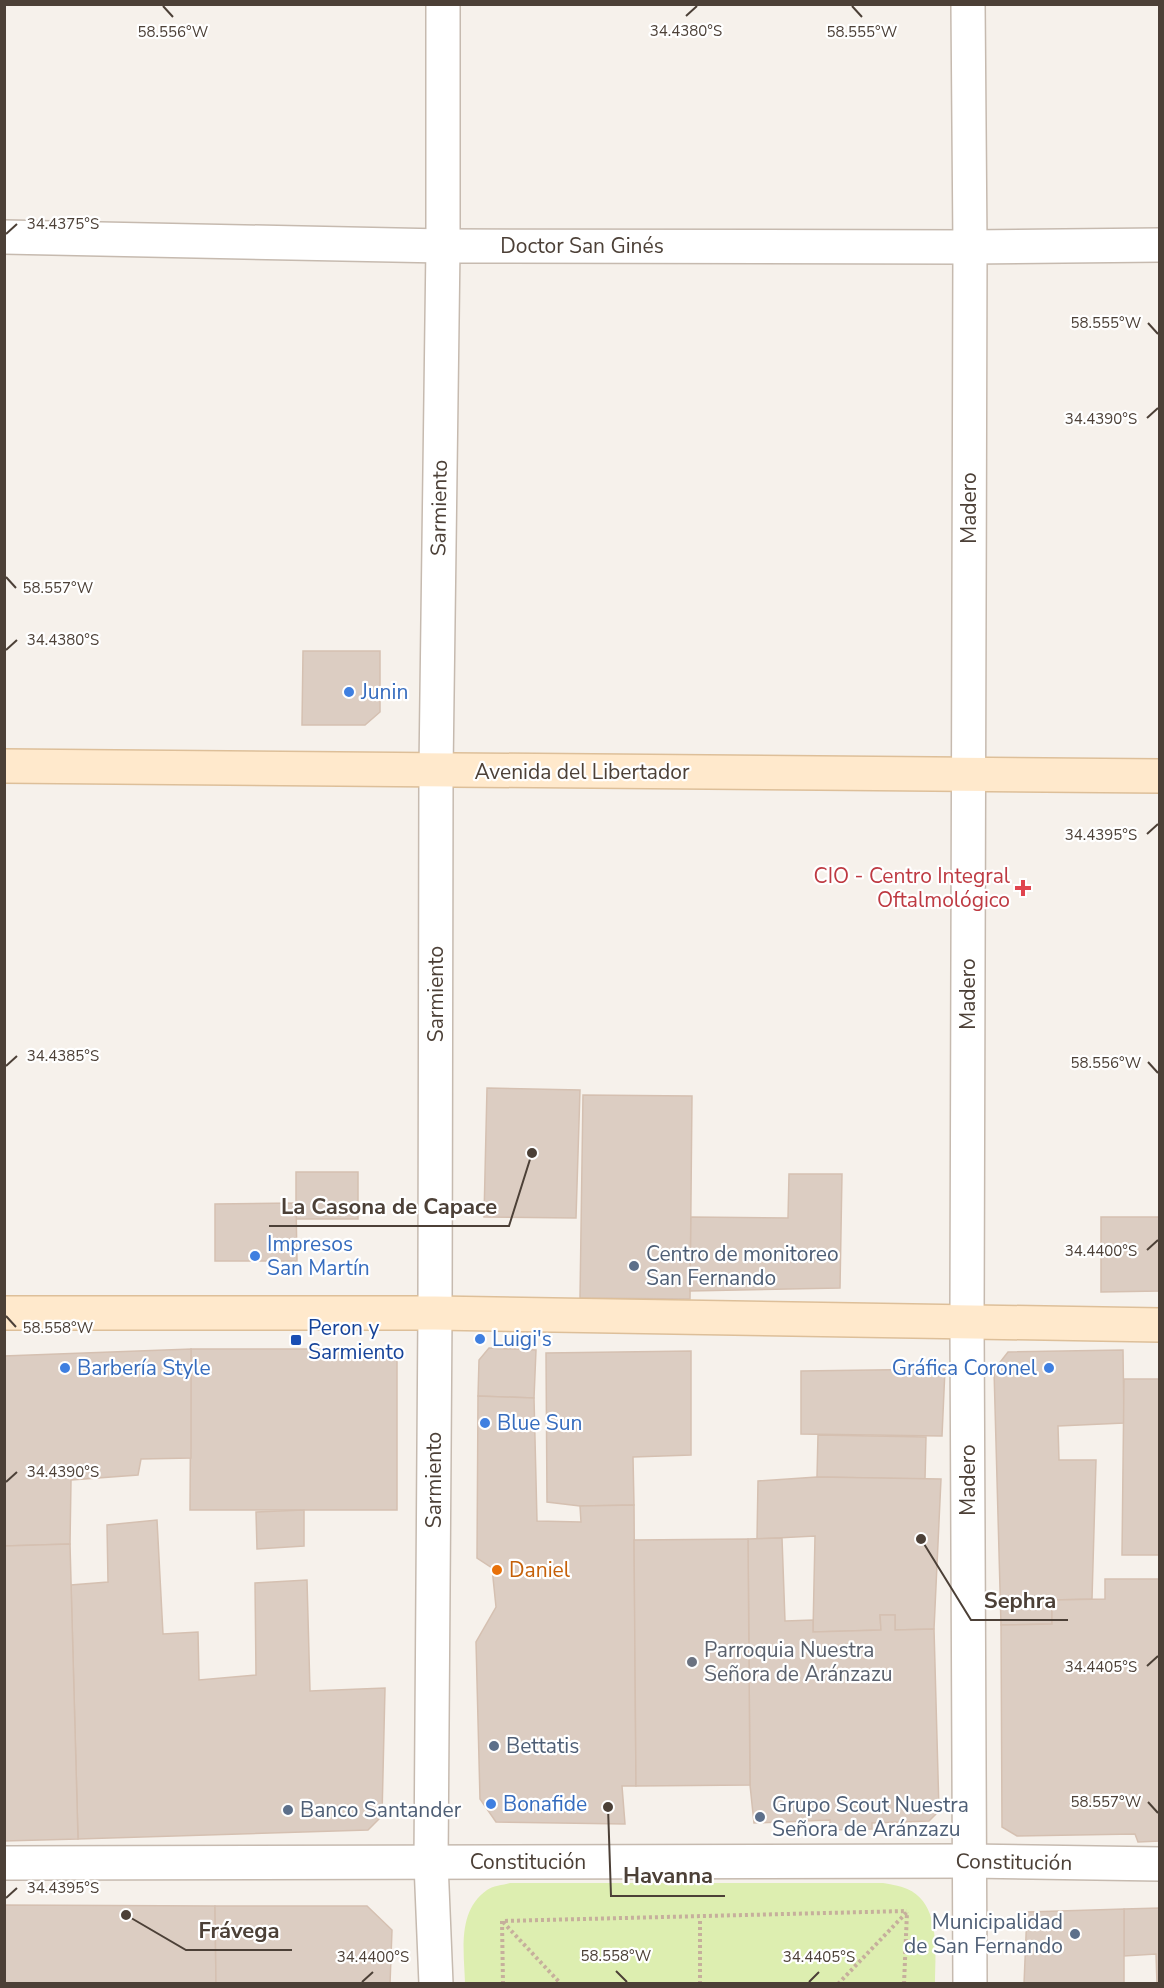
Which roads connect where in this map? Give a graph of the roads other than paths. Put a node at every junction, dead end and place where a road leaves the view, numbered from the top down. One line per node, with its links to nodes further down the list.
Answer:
1 (443, 4): 5 (street, Sarmiento)
2 (968, 4): 6 (street, Madero)
3 (4, 237): 5 (street, Doctor San Ginés)
4 (1160, 245): 6 (street, Doctor San Ginés)
5 (443, 246): 6 (street, Doctor San Ginés); 8 (street, Sarmiento)
6 (970, 247): 9 (street, Madero)
7 (4, 766): 8 (main road, Avenida del Libertador)
8 (436, 770): 9 (main road, Avenida del Libertador); 12 (street, Sarmiento)
9 (968, 775): 10 (main road, Avenida del Libertador); 13 (street, Madero)
10 (1160, 776)
11 (4, 1313): 12 (main road)
12 (435, 1313): 13 (main road); 17 (street, Sarmiento)
13 (967, 1322): 14 (main road); 15 (street, Madero)
14 (1160, 1324)
15 (970, 1861): 17 (street, Constitución); 18 (street, Constitución); 20 (street, Madero)
16 (4, 1863): 17 (street, Constitución)
17 (431, 1863): 19 (street, Sarmiento)
18 (1160, 1864)
19 (436, 1983)
20 (970, 1983)

